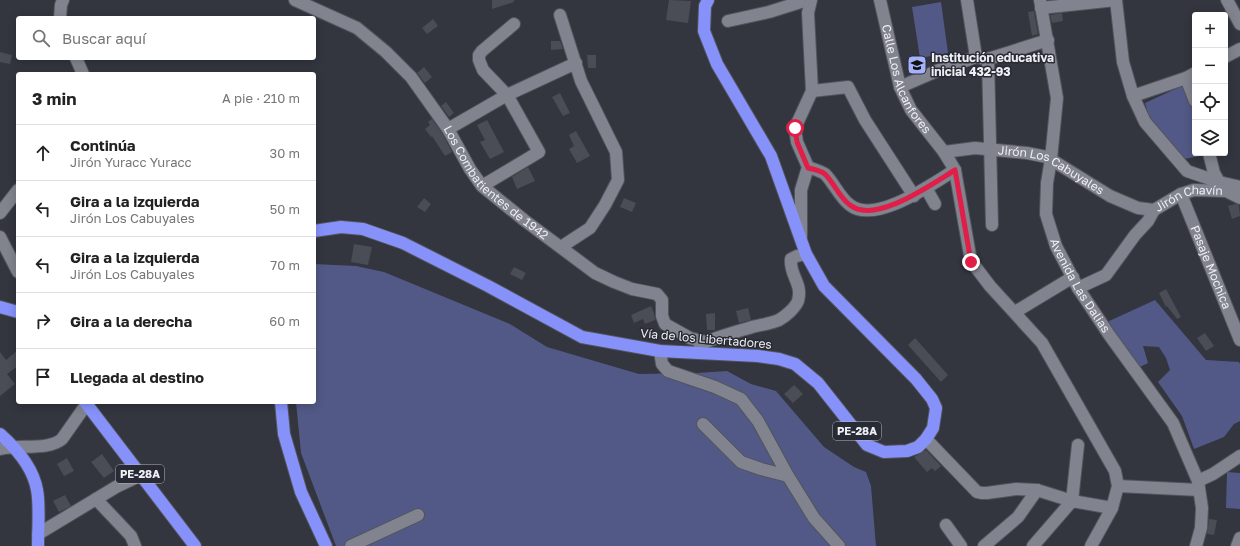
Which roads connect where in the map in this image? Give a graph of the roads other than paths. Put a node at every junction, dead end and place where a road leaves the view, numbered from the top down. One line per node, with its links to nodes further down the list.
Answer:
1 (63, 0): 12 (street)
2 (294, 0): 30 (street, Los Combatientes de 1942)
3 (708, 0): 50 (highway, Vía de los Libertadores / PE-28A)
4 (807, 0): 13 (street)
5 (811, 0): 27 (street)
6 (880, 0): 26 (street, Calle Los Alcanfores)
7 (967, 0): 19 (street)
8 (1116, 0): 10 (street); 29 (street)
9 (1227, 0): 15 (street)
10 (1041, 4): 16 (street, Avenida Las Dalias)
11 (560, 15): 22 (street)
12 (60, 16)
13 (728, 21)
14 (514, 24): 28 (street)
15 (1240, 24)
16 (1048, 40): 20 (street); 34 (street, Avenida Las Dalias)
17 (1240, 49): 18 (street)
18 (1228, 55)
19 (976, 57): 20 (street); 26 (street)
20 (988, 59): 31 (street)
21 (77, 60): 23 (street)
22 (576, 63): 28 (street); 52 (street)
23 (82, 72)
24 (1190, 75): 25 (street); 29 (street)
25 (1192, 85)
26 (900, 87): 32 (street, Calle Los Alcanfores)
27 (812, 91): 35 (street); 43 (street)
28 (507, 95): 30 (street); 38 (street)
29 (1133, 96): 37 (street)
30 (448, 129): 38 (street, Los Combatientes de 1942)
31 (990, 150): 32 (street, Jirón Los Cabuyales); 34 (street, Jirón Los Cabuyales); 48 (street)
32 (944, 152): 36 (street, Calle Los Alcanfores)
33 (1210, 156): 37 (street)
34 (1051, 159): 46 (street, Jirón Los Cabuyales); 55 (street, Avenida Las Dalias)
35 (808, 168): 43 (street); 50 (street)
36 (955, 170): 40 (street); 58 (street)
37 (1219, 182): 39 (street)
38 (482, 186): 52 (street, Los Combatientes de 1942)
39 (1240, 187)
40 (926, 188): 43 (street); 45 (street)
41 (16, 193): 47 (street)
42 (1181, 194): 44 (street, Jirón Chavín); 46 (street, Jirón Chavín); 59 (street, Pasaje Mochica)
43 (914, 196)
44 (1240, 198)
45 (935, 204)
46 (1154, 210): 55 (street, Jirón Chavín)
47 (0, 213)
48 (992, 225)
49 (316, 231): 61 (highway, Vía de los Libertadores / PE-28A)
50 (801, 236): 53 (highway, Vía de los Libertadores / PE-28A)
51 (0, 237): 54 (street)
52 (561, 247): 60 (street, Los Combatientes de 1942)
53 (806, 254): 60 (street); 68 (highway, Vía de los Libertadores / PE-28A)
54 (16, 268)
55 (1075, 283): 58 (street, Jirón Chavín); 76 (street, Avenida Las Dalias)
56 (0, 307): 57 (highway)
57 (16, 311)
58 (1015, 312): 75 (street)
59 (1240, 340)
60 (705, 342): 62 (street)
61 (660, 352): 62 (highway, Vía de los Libertadores / PE-28A); 74 (street)
62 (693, 353): 68 (highway, Vía de los Libertadores / PE-28A)
63 (86, 404): 70 (street)
64 (88, 404): 73 (highway, PE-28A)
65 (281, 404): 87 (highway)
66 (703, 424): 74 (street)
67 (0, 434): 70 (highway)
68 (926, 439): 77 (street)
69 (1078, 445): 79 (street)
70 (15, 447): 71 (street); 84 (highway)
71 (0, 449)
72 (1240, 456): 76 (street)
73 (141, 475): 78 (street); 86 (highway, PE-28A)
74 (788, 476): 89 (street)
75 (1118, 486): 76 (street); 80 (street)
76 (1198, 486): 94 (street, Avenida Las Dalias)
77 (1037, 490): 79 (street); 91 (street)
78 (96, 500): 84 (street); 85 (street)
79 (1072, 501): 80 (street); 92 (street)
80 (1112, 508): 93 (street)
81 (418, 515): 88 (street)
82 (946, 525): 90 (street)
83 (1240, 538): 95 (street)
84 (38, 540)
85 (134, 546)
86 (195, 546)
87 (326, 546)
88 (351, 546)
89 (839, 546)
90 (961, 546)
91 (984, 546)
92 (1033, 546)
93 (1091, 546)
94 (1196, 546)
95 (1237, 546)

